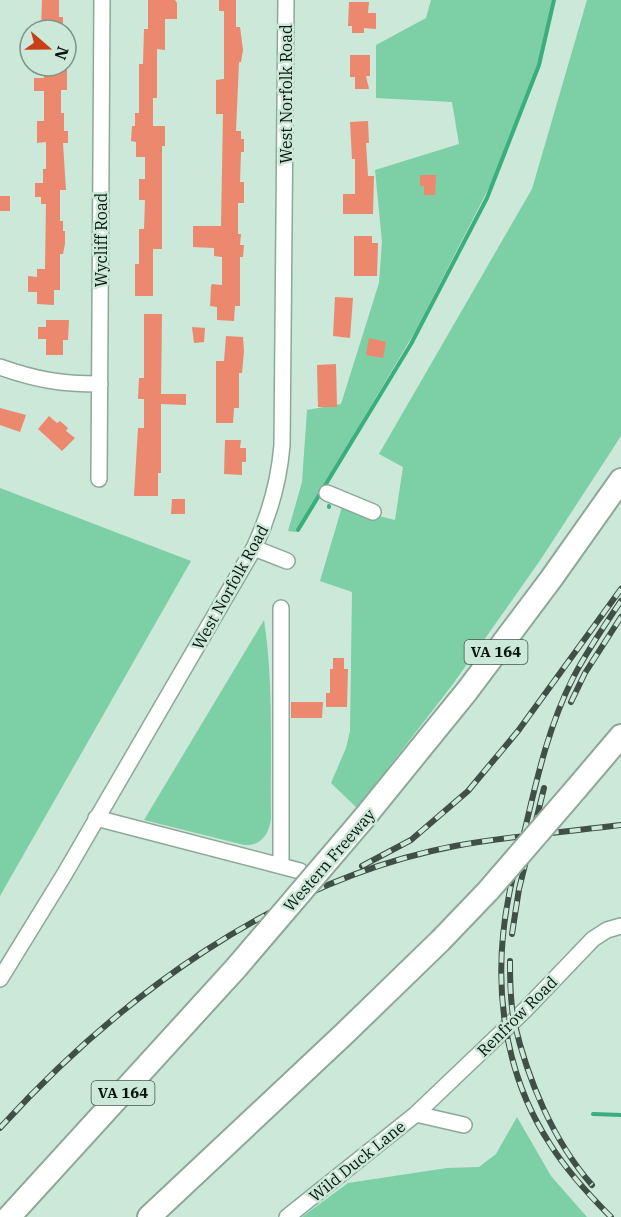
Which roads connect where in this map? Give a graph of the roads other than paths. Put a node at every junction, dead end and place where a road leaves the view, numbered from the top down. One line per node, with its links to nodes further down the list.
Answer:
1 (102, 0): 4 (street, Wycliff Road)
2 (286, 0): 9 (street, West Norfolk Road)
3 (0, 367): 4 (street)
4 (100, 384): 5 (street, Wycliff Road)
5 (99, 480)
6 (621, 480): 20 (highway, Western Freeway / VA 164, bridge)
7 (327, 493): 8 (street)
8 (373, 512)
9 (255, 548): 10 (street); 13 (street, West Norfolk Road)
10 (287, 561)
11 (281, 608): 14 (street)
12 (621, 736): 21 (highway, bridge)
13 (96, 818): 14 (street); 17 (street, West Norfolk Road)
14 (280, 866): 15 (street)
15 (300, 871)
16 (621, 926): 18 (street, Renfrow Road)
17 (0, 979)
18 (416, 1114): 19 (street, Wild Duck Lane); 22 (street, Wild Duck Lane)
19 (464, 1125)
20 (9, 1217)
21 (149, 1217)
22 (287, 1217)

